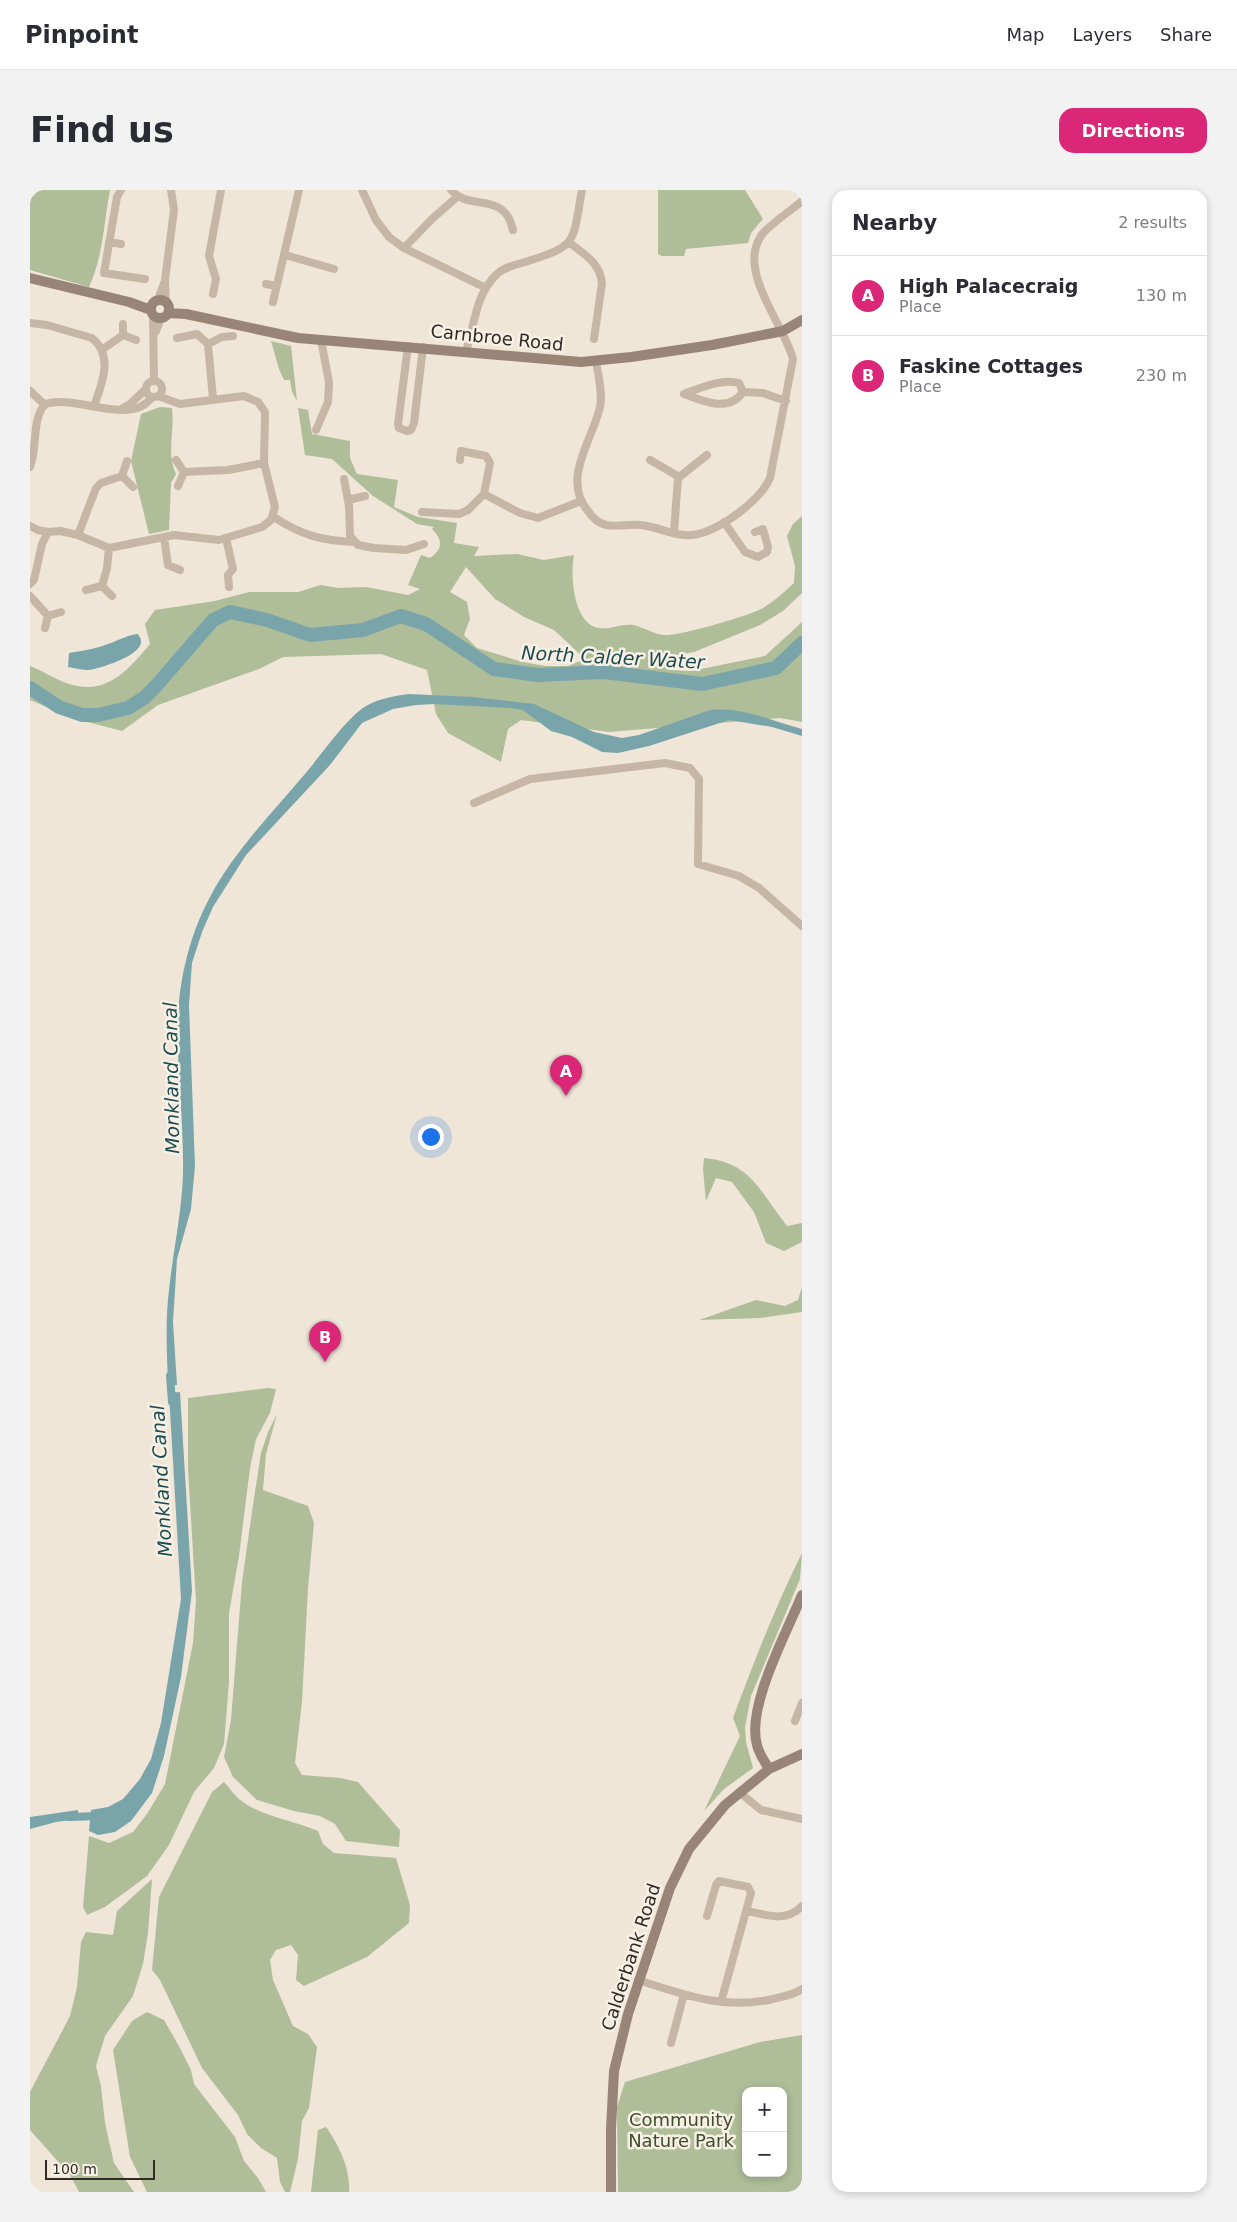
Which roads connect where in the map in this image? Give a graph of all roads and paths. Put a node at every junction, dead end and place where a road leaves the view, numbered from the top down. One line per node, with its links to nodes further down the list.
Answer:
1 (121, 190): 11 (street)
2 (170, 190): 24 (street)
3 (221, 190): 22 (street)
4 (299, 190): 15 (street)
5 (362, 190): 14 (street)
6 (451, 190): 8 (street)
7 (582, 190): 12 (street)
8 (458, 197): 10 (street); 14 (street)
9 (802, 201): 28 (street)
10 (513, 230)
11 (109, 242): 13 (street); 18 (street)
12 (570, 243): 21 (street); 32 (street)
13 (121, 244)
14 (404, 248): 21 (street)
15 (285, 255): 16 (street); 20 (street)
16 (334, 269)
17 (30, 278): 24 (street, Carnbroe Road)
18 (145, 279)
19 (266, 284): 20 (street)
20 (276, 286): 23 (street)
21 (486, 288): 39 (street)
22 (213, 294)
23 (273, 302)
24 (160, 308): 34 (street, Carnbroe Road); 41 (street)
25 (802, 320): 28 (street, Carnbroe Road)
26 (30, 323): 38 (street)
27 (124, 324): 29 (street)
28 (783, 331): 40 (street, Carnbroe Road); 47 (street)
29 (123, 335): 33 (street); 38 (street)
30 (233, 336): 35 (street)
31 (177, 338): 35 (street)
32 (594, 339)
33 (136, 340)
34 (321, 340): 36 (street, Carnbroe Road); 51 (street)
35 (208, 344): 46 (street)
36 (408, 346): 37 (street, Carnbroe Road); 37 (street)
37 (423, 347): 39 (street, Carnbroe Road)
38 (103, 349): 49 (street)
39 (466, 351): 40 (street, Carnbroe Road)
40 (596, 361): 68 (street)
41 (154, 381): 42 (street); 45 (street)
42 (146, 389): 45 (street); 50 (street)
43 (30, 391): 48 (street)
44 (744, 392): 44 (street); 47 (street)
45 (157, 394): 46 (street); 50 (street)
46 (212, 399): 58 (street)
47 (786, 401): 71 (street)
48 (45, 405): 49 (street); 57 (street)
49 (94, 406): 50 (street)
50 (120, 410)
51 (316, 430)
52 (707, 455): 61 (street)
53 (176, 460): 59 (street)
54 (460, 460): 65 (street)
55 (650, 460): 61 (street)
56 (127, 461): 60 (street)
57 (31, 463)
58 (264, 463): 59 (street); 70 (street)
59 (184, 472): 63 (street)
60 (122, 476): 64 (street); 76 (street)
61 (678, 478): 74 (street)
62 (344, 479): 67 (street)
63 (178, 486)
64 (133, 487)
65 (484, 494): 68 (street); 69 (street)
66 (365, 496): 67 (street)
67 (348, 500): 79 (street)
68 (580, 501): 74 (street)
69 (422, 512)
70 (274, 517): 78 (street); 79 (street)
71 (724, 522): 74 (street); 75 (street)
72 (30, 526): 73 (street)
73 (48, 532): 76 (street); 83 (street)
74 (674, 532)
75 (755, 532)
76 (78, 535): 81 (street)
77 (164, 537): 78 (street); 81 (street); 82 (street)
78 (226, 538): 85 (street)
79 (355, 542): 80 (street)
80 (424, 544)
81 (108, 548): 84 (street)
82 (180, 570)
83 (30, 584)
84 (102, 586): 86 (street); 88 (street)
85 (229, 587)
86 (86, 590)
87 (30, 596): 90 (street)
88 (112, 596)
89 (61, 612): 90 (street)
90 (48, 616): 91 (street)
91 (45, 628)
92 (474, 803): 93 (street)
93 (802, 926)
94 (802, 1595): 98 (street)
95 (802, 1703): 96 (street)
96 (795, 1721)
97 (802, 1754): 98 (street, Calderbank Road)
98 (769, 1770): 99 (street, Calderbank Road)
99 (739, 1792): 100 (street); 104 (street, Calderbank Road)
100 (802, 1819)
101 (802, 1906): 102 (street)
102 (747, 1911): 103 (street); 107 (street)
103 (707, 1916)
104 (638, 1980): 106 (street); 109 (street, Calderbank Road)
105 (802, 1989): 107 (street)
106 (684, 1994): 107 (street); 108 (street)
107 (721, 2002)
108 (671, 2043)
109 (611, 2192)

